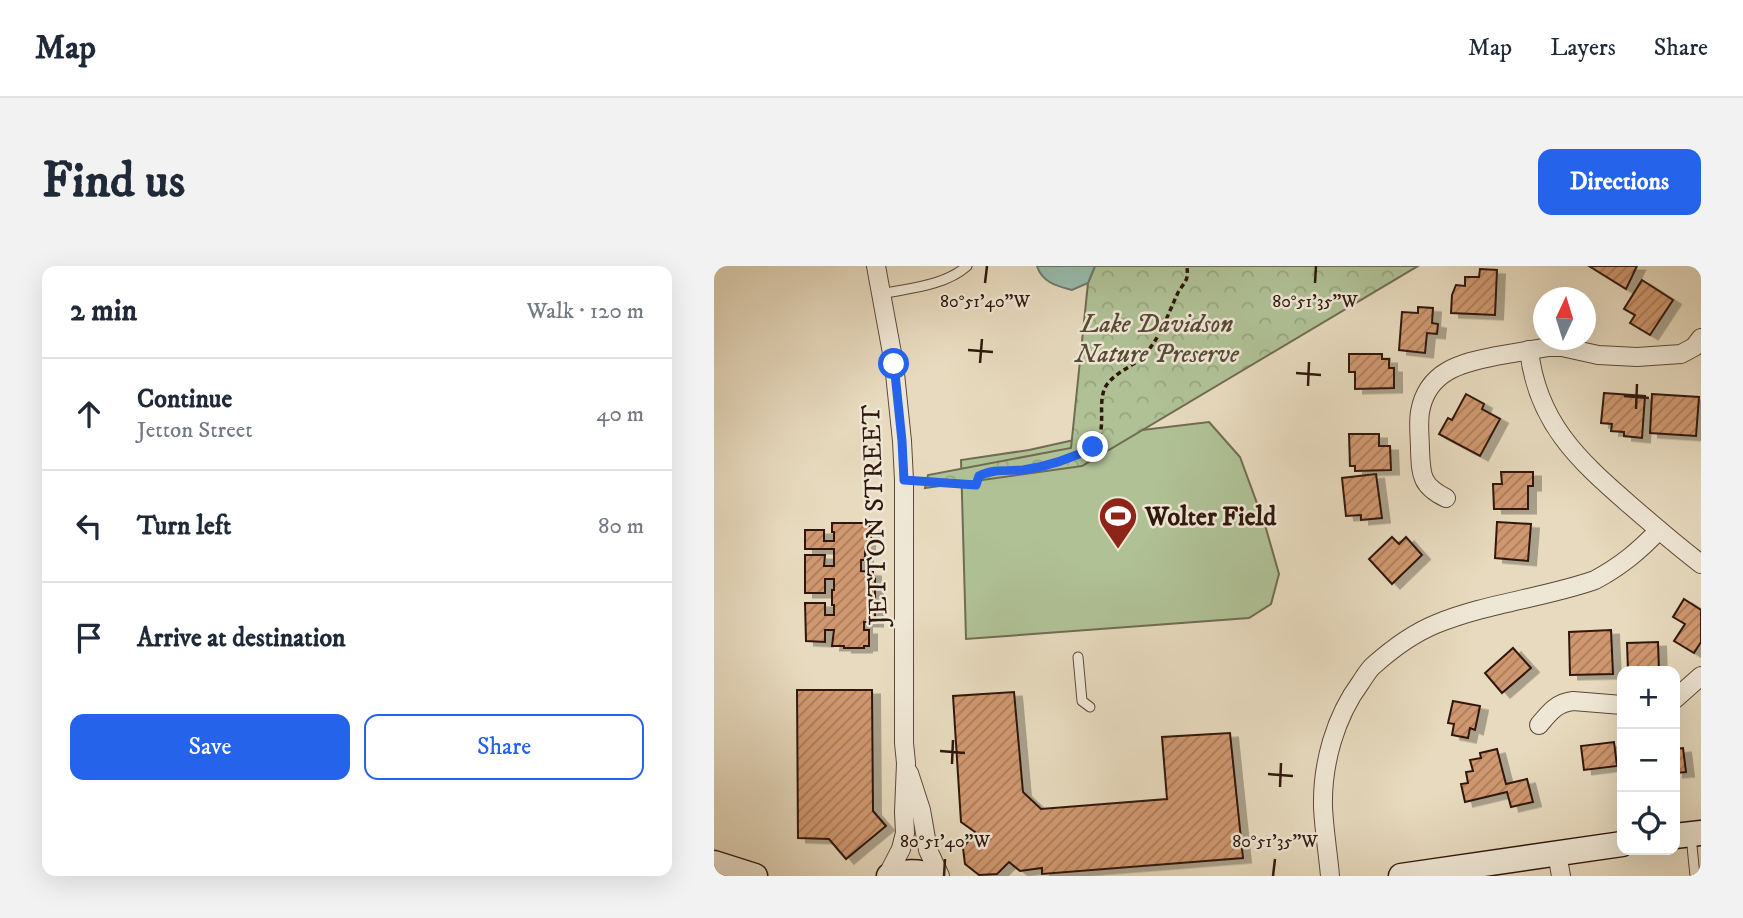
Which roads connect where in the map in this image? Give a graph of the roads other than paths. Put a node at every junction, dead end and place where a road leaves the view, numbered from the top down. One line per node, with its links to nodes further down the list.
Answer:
1 (876, 266): 3 (street, JETTON STREET)
2 (967, 266): 3 (lane)
3 (881, 294): 15 (street, JETTON STREET)
4 (1701, 338): 5 (street)
5 (1529, 350): 6 (street); 7 (street)
6 (1446, 498)
7 (1659, 530): 8 (street); 24 (street)
8 (1701, 564)
9 (1078, 657): 13 (lane)
10 (1701, 676): 11 (street)
11 (1680, 695)
12 (1617, 705): 14 (street)
13 (1090, 708)
14 (1539, 726)
15 (906, 763): 21 (street, JETTON STREET); 23 (street, JETTON STREET)
16 (1689, 834): 26 (lane)
17 (1617, 846): 19 (main road)
18 (714, 863): 20 (main road)
19 (1559, 865): 25 (main road)
20 (755, 876)
21 (888, 876): 22 (main road)
22 (932, 876)
23 (940, 876)
24 (1330, 876)
25 (1401, 876)
26 (1695, 876)

